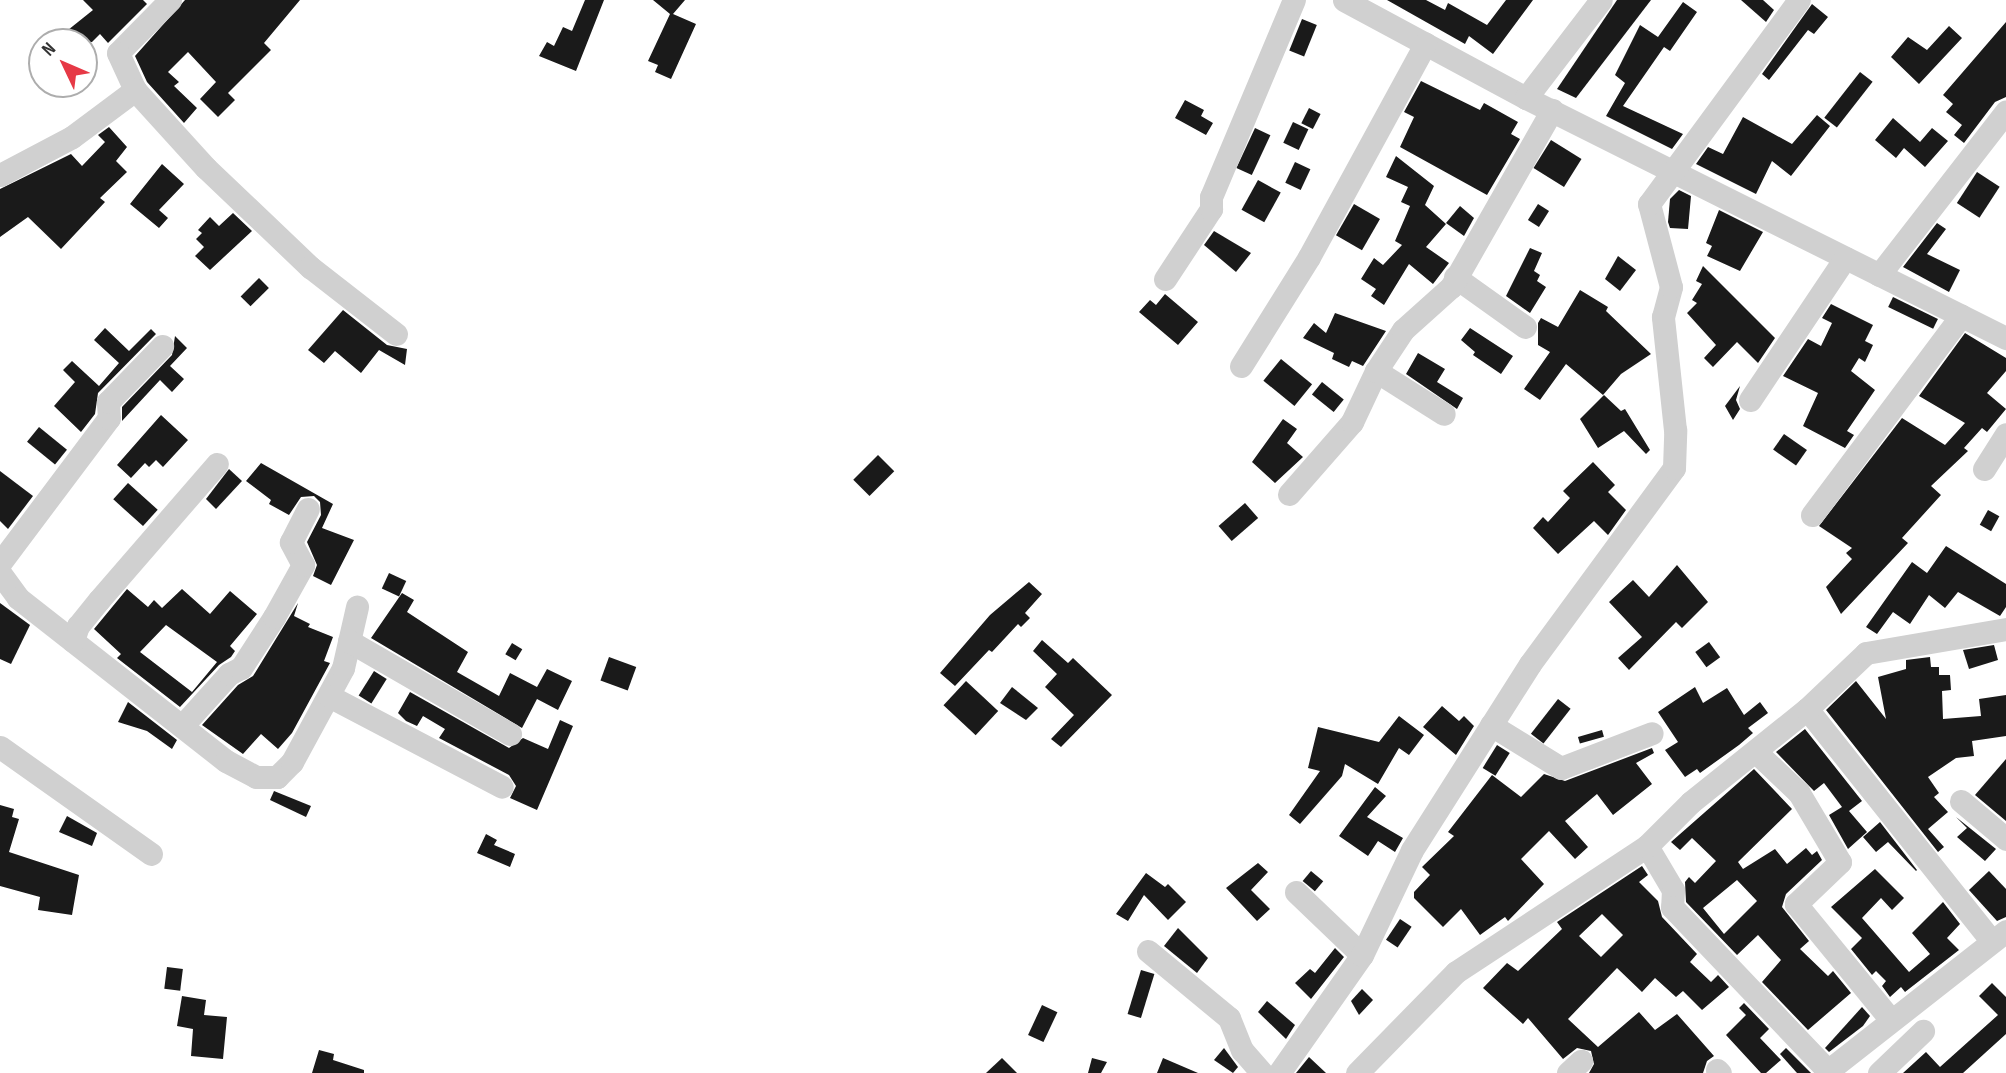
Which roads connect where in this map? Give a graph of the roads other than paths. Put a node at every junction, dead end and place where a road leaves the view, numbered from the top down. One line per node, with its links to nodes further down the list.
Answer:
1 (170, 0): 7 (street)
2 (1294, 0): 16 (street)
3 (1344, 0): 6 (street)
4 (1601, 0): 8 (street)
5 (1799, 0): 11 (street)
6 (1425, 44): 8 (street); 22 (street)
7 (135, 90): 12 (street); 19 (street)
8 (1527, 98): 9 (street)
9 (1552, 110): 11 (street); 15 (street)
10 (2006, 111): 14 (street)
11 (1670, 170): 13 (street); 40 (street)
12 (0, 176)
13 (1845, 258): 14 (street); 24 (street)
14 (1879, 275): 17 (street)
15 (1455, 277): 18 (street); 23 (street)
16 (1166, 279)
17 (1961, 316): 20 (street); 31 (street)
18 (1525, 327)
19 (396, 334)
20 (2006, 338)
21 (162, 346): 32 (street)
22 (1241, 366)
23 (1376, 371): 25 (street); 29 (street)
24 (1750, 400)
25 (1444, 414)
26 (2006, 434): 28 (street)
27 (217, 464): 36 (street)
28 (1984, 469)
29 (1289, 494)
30 (308, 509): 41 (street)
31 (1812, 515)
32 (0, 563)
33 (0, 573): 36 (street)
34 (357, 607): 37 (street)
35 (2006, 629): 39 (street)
36 (73, 641): 41 (street)
37 (349, 642): 38 (street); 43 (street)
38 (329, 696): 41 (street); 46 (street)
39 (1807, 709): 45 (street); 52 (street)
40 (1491, 725): 42 (street); 54 (street)
41 (182, 726)
42 (1652, 733)
43 (510, 734)
44 (0, 747): 50 (street)
45 (1756, 752): 49 (street); 55 (street)
46 (502, 787)
47 (1961, 801): 48 (street)
48 (2006, 839)
49 (1647, 846): 57 (street); 60 (street)
50 (151, 854)
51 (1296, 892): 54 (street)
52 (1998, 936): 55 (street)
53 (1148, 951): 58 (street)
54 (1362, 955): 59 (street)
55 (1891, 1020): 57 (street)
56 (1923, 1031): 61 (street)
57 (1826, 1072)
58 (1262, 1073)
59 (1279, 1073)
60 (1357, 1073)
61 (1879, 1073)

